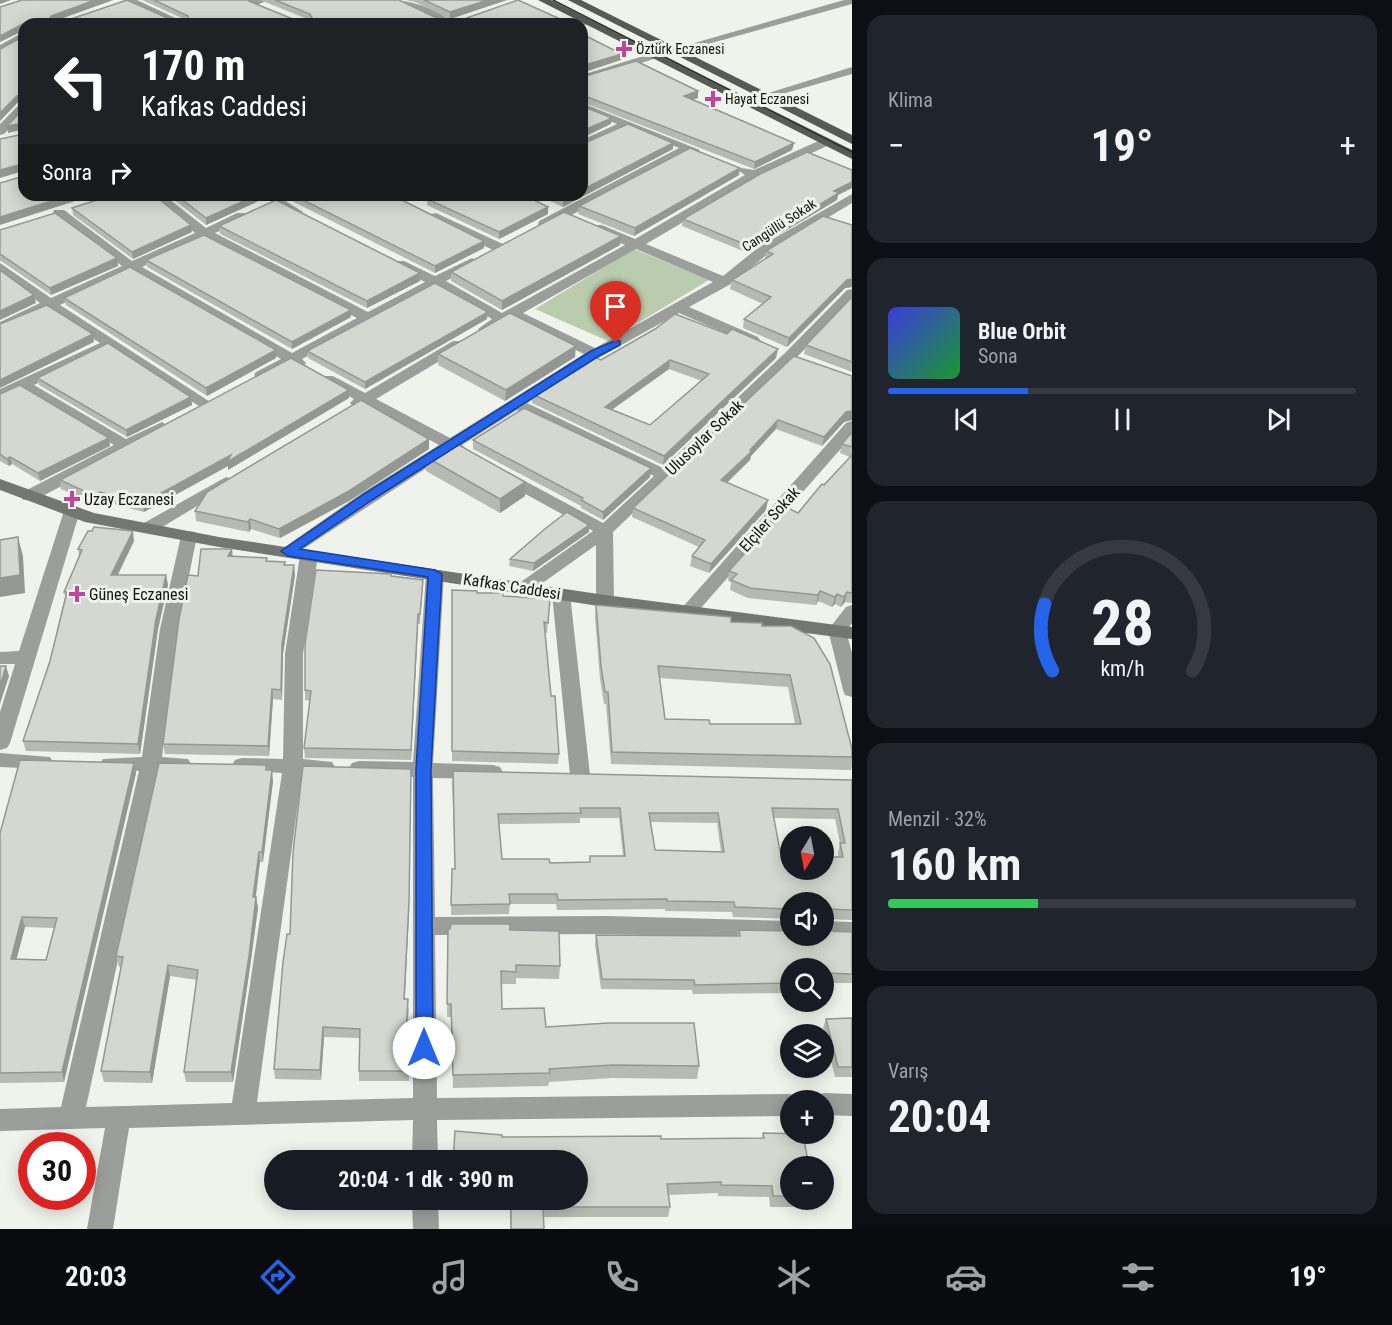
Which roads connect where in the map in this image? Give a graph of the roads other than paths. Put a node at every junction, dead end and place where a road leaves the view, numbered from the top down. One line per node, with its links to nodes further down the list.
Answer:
1 (395, 0): 9 (street)
2 (543, 0): 10 (main road)
3 (573, 0): 14 (main road)
4 (126, 1): 8 (street)
5 (255, 1): 7 (street)
6 (852, 1): 14 (street)
7 (273, 12)
8 (168, 18)
9 (441, 18)
10 (574, 18)
11 (588, 26): 15 (main road)
12 (5, 41): 13 (street)
13 (0, 50)
14 (675, 50): 18 (main road)
15 (656, 56): 17 (street); 25 (main road)
16 (852, 70): 18 (street)
17 (588, 77)
18 (765, 96): 23 (main road)
19 (588, 108): 21 (street)
20 (18, 115): 22 (street)
21 (627, 124): 24 (street); 26 (street)
22 (3, 137)
23 (852, 140)
24 (588, 142)
25 (825, 142): 27 (main road); 30 (street)
26 (689, 148): 28 (street); 32 (street)
27 (852, 155)
28 (711, 157)
29 (732, 166): 30 (street)
30 (754, 175): 43 (street)
31 (852, 198): 48 (street, Cangüllü Sokak)
32 (588, 200)
33 (164, 201): 42 (street)
34 (271, 201): 40 (street); 42 (street)
35 (587, 201): 39 (street)
36 (542, 205): 39 (street)
37 (420, 209): 47 (street)
38 (59, 212): 45 (street)
39 (562, 214): 41 (street); 43 (street)
40 (308, 218)
41 (531, 231)
42 (204, 233): 45 (street); 53 (street)
43 (637, 243): 48 (street); 52 (street)
44 (389, 259): 47 (street)
45 (130, 266): 50 (street); 58 (street)
46 (3, 273): 50 (street)
47 (437, 282): 52 (street); 53 (street)
48 (724, 282): 51 (street, Cangüllü Sokak)
49 (852, 293): 57 (street, Ulusoylar Sokak)
50 (50, 304): 54 (street); 55 (street)
51 (679, 309): 56 (street, Cangüllü Sokak); 57 (street)
52 (508, 316): 56 (street); 62 (street)
53 (367, 318): 58 (street)
54 (0, 327)
55 (111, 342): 60 (street); 66 (street)
56 (595, 354): 63 (street, Cangüllü Sokak)
57 (785, 354): 71 (street, Ulusoylar Sokak)
58 (291, 358): 59 (street); 62 (street)
59 (249, 382)
60 (22, 384): 61 (street); 66 (street)
61 (0, 395)
62 (365, 399): 64 (street); 67 (street)
63 (516, 404): 67 (street, Cangüllü Sokak); 71 (street)
64 (347, 410)
65 (852, 426): 85 (street, Elçiler Sokak)
66 (125, 445): 73 (street)
67 (451, 445): 68 (street); 78 (street, Cangüllü Sokak)
68 (471, 456)
69 (490, 467): 76 (street)
70 (240, 474): 75 (street)
71 (665, 475): 76 (street, Ulusoylar Sokak)
72 (0, 484): 73 (street, Kafkas Caddesi)
73 (29, 496): 74 (street, Kafkas Caddesi)
74 (72, 511): 75 (street, Kafkas Caddesi); 87 (street)
75 (148, 528): 77 (street, Kafkas Caddesi)
76 (605, 531): 81 (street, Ulusoylar Sokak); 83 (street)
77 (189, 536): 78 (street, Kafkas Caddesi); 94 (street)
78 (288, 551): 79 (street, Kafkas Caddesi)
79 (309, 555): 80 (street, Kafkas Caddesi); 97 (street)
80 (435, 574): 81 (street, Kafkas Caddesi); 98 (street)
81 (524, 588): 82 (street, Kafkas Caddesi)
82 (561, 594): 83 (street, Kafkas Caddesi); 101 (street)
83 (605, 601): 85 (street, Kafkas Caddesi)
84 (852, 611): 86 (street)
85 (687, 613): 86 (street, Kafkas Caddesi)
86 (844, 632): 89 (street)
87 (27, 657): 88 (street); 90 (street)
88 (0, 658)
89 (852, 690)
90 (0, 743)
91 (0, 760): 92 (street)
92 (59, 762)
93 (94, 764): 94 (street)
94 (151, 764): 95 (street); 113 (street)
95 (198, 764)
96 (222, 765): 97 (street)
97 (293, 766): 98 (street); 111 (street)
98 (423, 769): 99 (street); 103 (street)
99 (511, 773)
100 (557, 774): 101 (street)
101 (580, 775): 102 (street)
102 (603, 775)
103 (425, 926): 104 (street); 110 (street)
104 (780, 930)
105 (834, 930): 106 (street)
106 (852, 931)
107 (834, 1104): 109 (street)
108 (780, 1105): 110 (street)
109 (852, 1105)
110 (424, 1108): 111 (street); 115 (street)
111 (243, 1113): 112 (street)
112 (119, 1116): 113 (street); 117 (street)
113 (71, 1118): 114 (street)
114 (0, 1120)
115 (425, 1150)
116 (425, 1210): 118 (street)
117 (100, 1229)
118 (426, 1229)

